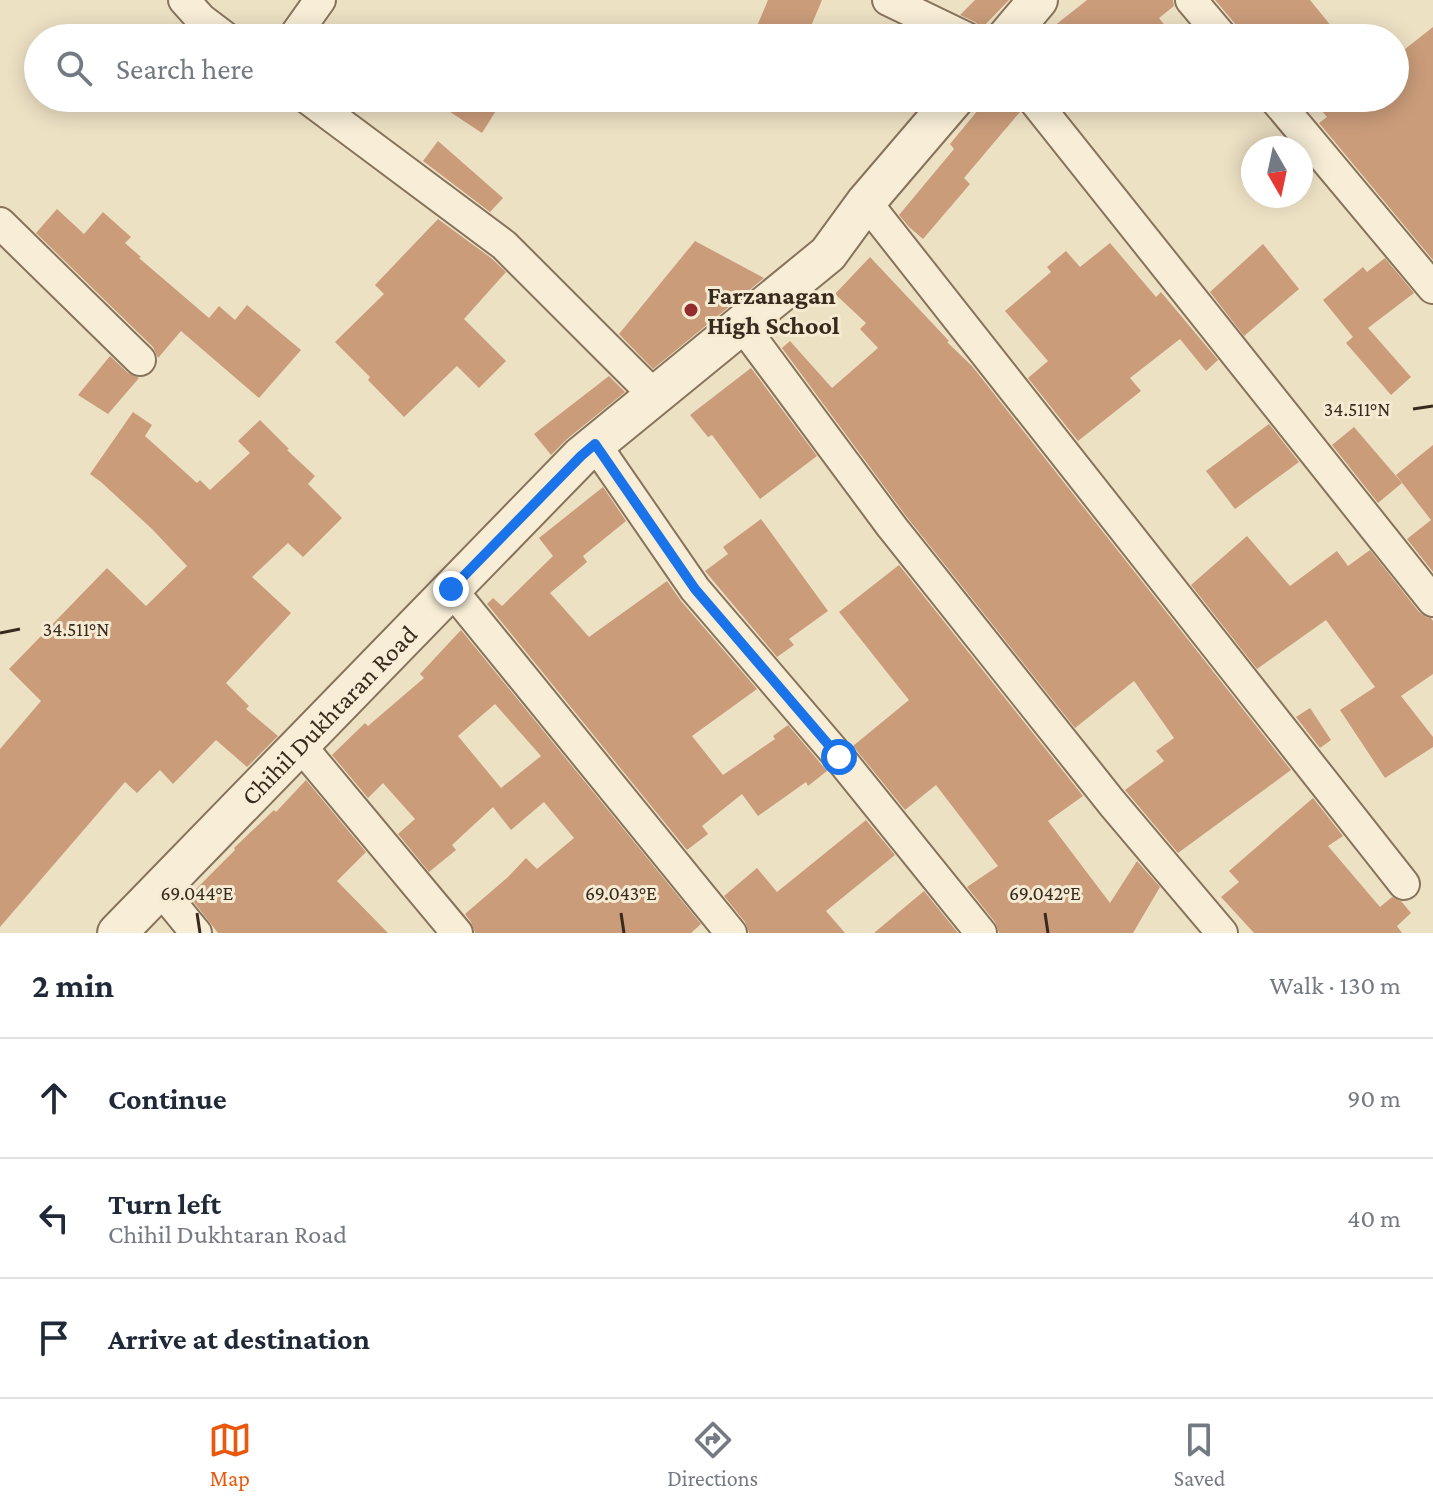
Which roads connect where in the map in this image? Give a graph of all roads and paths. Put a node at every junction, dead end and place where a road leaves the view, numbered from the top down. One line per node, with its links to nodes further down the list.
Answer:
1 (184, 0): 6 (street)
2 (320, 0): 7 (street)
3 (888, 0): 8 (street)
4 (1038, 0): 9 (street)
5 (1191, 0): 10 (street)
6 (208, 24)
7 (303, 24)
8 (938, 24)
9 (1018, 24)
10 (1211, 24)
11 (326, 112): 20 (street)
12 (943, 112): 15 (street, Chihil Dukhtaran Road)
13 (1043, 112): 23 (street)
14 (1286, 112): 17 (street)
15 (866, 202): 18 (street, Chihil Dukhtaran Road); 25 (street)
16 (0, 223): 19 (street)
17 (1433, 288)
18 (742, 325): 20 (street, Chihil Dukhtaran Road); 32 (street)
19 (140, 360)
20 (655, 396): 21 (street, Chihil Dukhtaran Road)
21 (595, 444): 22 (street, Chihil Dukhtaran Road); 31 (street)
22 (451, 589): 24 (street, Chihil Dukhtaran Road); 30 (street)
23 (1433, 601)
24 (300, 745): 26 (street, Chihil Dukhtaran Road); 29 (street)
25 (1404, 884)
26 (160, 889): 27 (street, Chihil Dukhtaran Road); 28 (street)
27 (117, 933)
28 (196, 933)
29 (457, 933)
30 (731, 933)
31 (981, 933)
32 (1222, 933)

